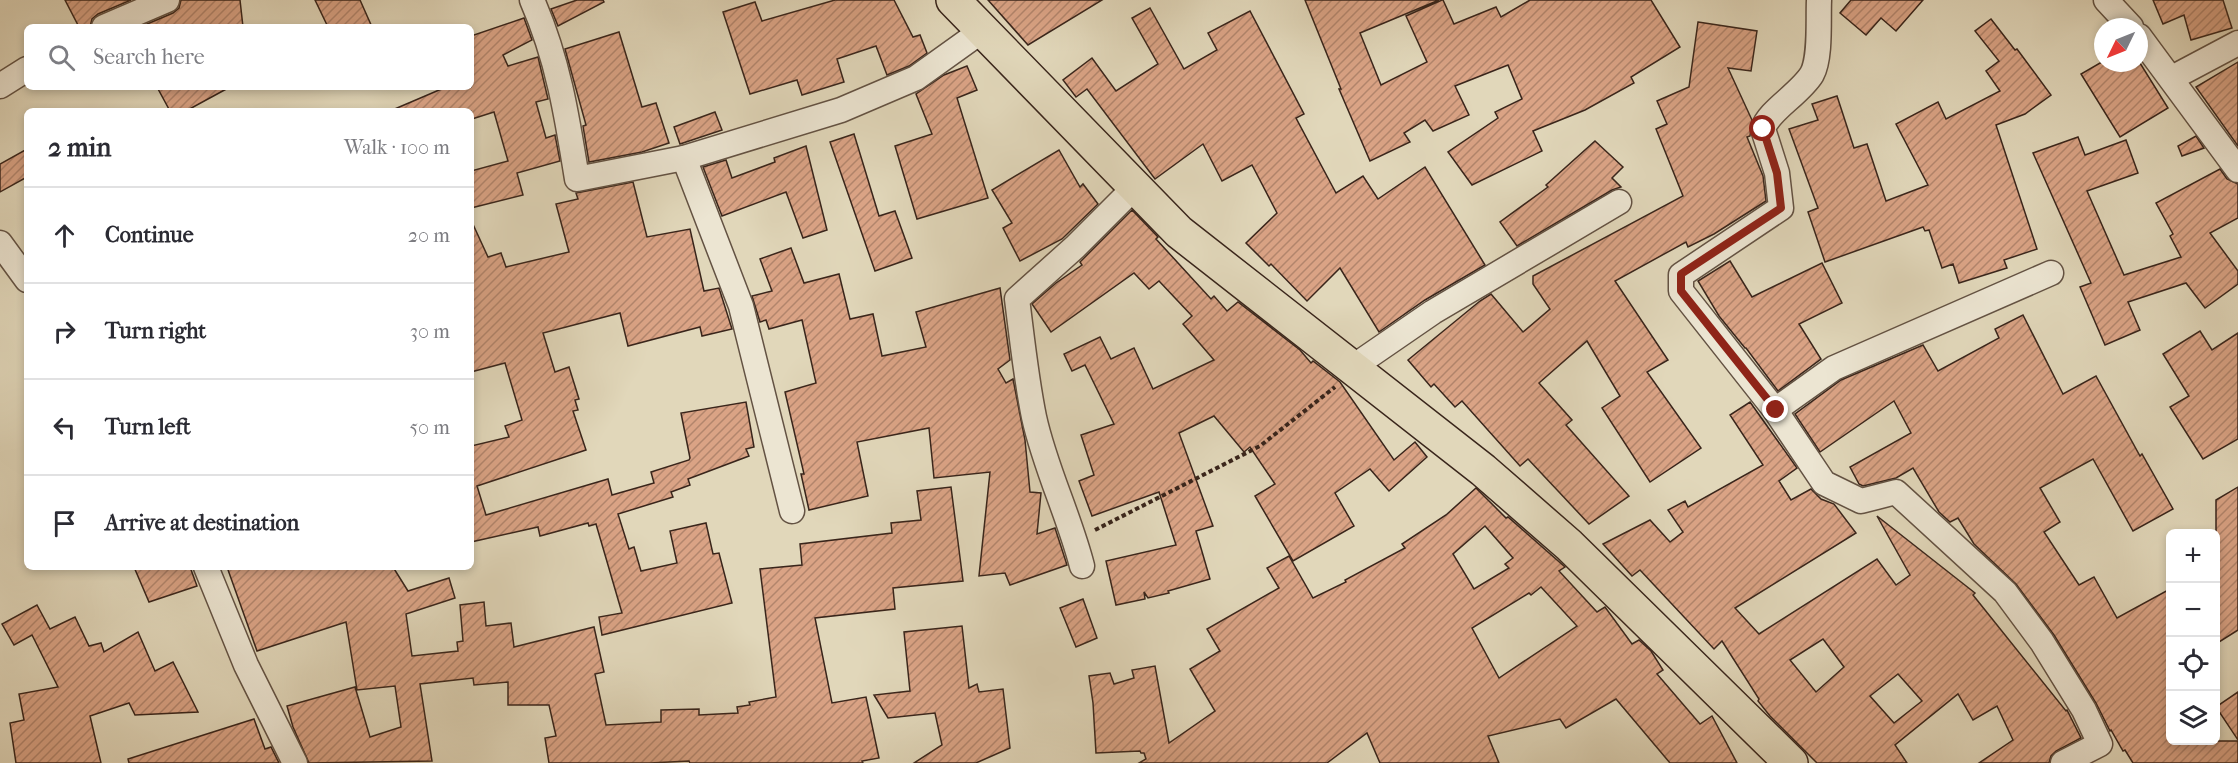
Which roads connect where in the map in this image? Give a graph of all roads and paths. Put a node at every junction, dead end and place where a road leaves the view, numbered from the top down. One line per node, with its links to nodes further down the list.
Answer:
1 (167, 0): 7 (street)
2 (531, 0): 14 (street)
3 (1819, 0): 22 (street)
4 (2106, 0): 6 (street)
5 (961, 2): 8 (main road)
6 (2123, 18)
7 (111, 24)
8 (983, 30): 14 (street); 16 (main road)
9 (2238, 43): 12 (street)
10 (2148, 47): 12 (street)
11 (24, 71): 13 (street)
12 (2172, 78): 15 (street)
13 (0, 86)
14 (684, 158): 23 (street)
15 (2238, 170)
16 (1135, 187): 21 (main road); 24 (street)
17 (1619, 202): 21 (street)
18 (0, 243): 20 (street)
19 (2051, 273): 22 (street)
20 (24, 276)
21 (1355, 368): 24 (path); 28 (main road)
22 (1776, 410): 29 (street)
23 (792, 511)
24 (1075, 540): 25 (street)
25 (1082, 566)
26 (207, 570): 27 (street)
27 (295, 763)
28 (1791, 763)
29 (2063, 763)

